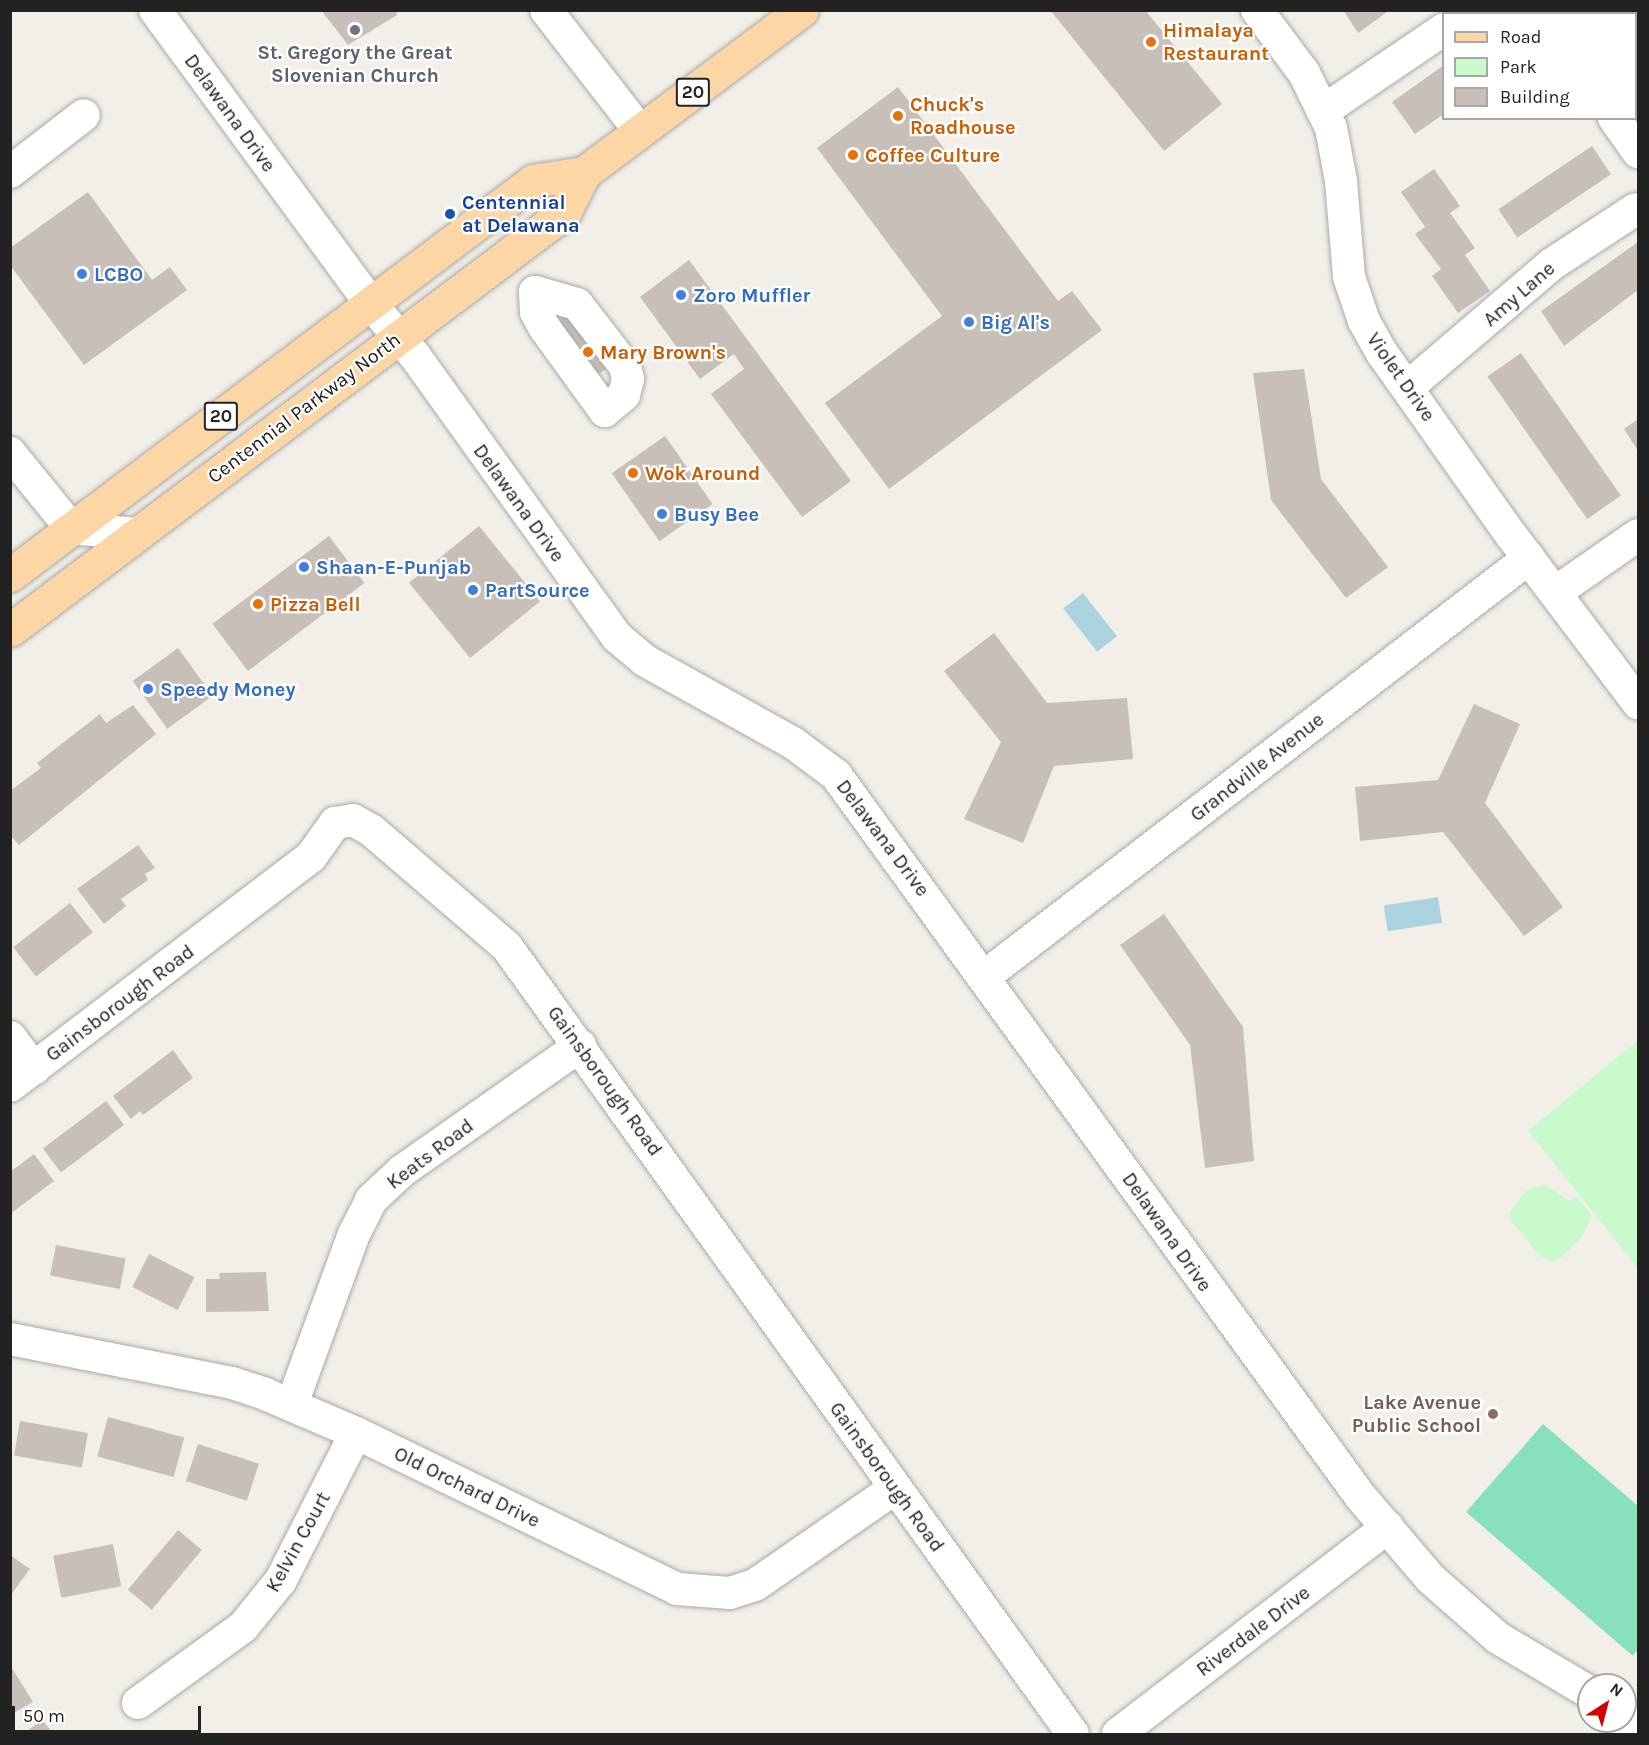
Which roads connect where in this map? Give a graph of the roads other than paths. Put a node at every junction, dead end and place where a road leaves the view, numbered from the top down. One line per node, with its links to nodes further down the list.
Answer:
1 (155, 10): 15 (street, Delawana Drive)
2 (546, 10): 9 (street)
3 (802, 10): 9 (main road, Centennial Parkway North / 20)
4 (1257, 10): 6 (street, Violet Drive)
5 (1442, 30): 6 (street)
6 (1323, 111): 17 (street, Violet Drive)
7 (84, 115): 11 (street)
8 (1615, 120): 10 (street)
9 (640, 131): 12 (main road, Centennial Parkway North / 20)
10 (1638, 152)
11 (10, 172)
12 (584, 173): 15 (main road, Centennial Parkway North / 20); 16 (main road, Centennial Parkway North / 20)
13 (1636, 209): 17 (street, Amy Lane)
14 (535, 302): 14 (street)
15 (371, 304): 16 (street, Delawana Drive); 19 (main road, Centennial Parkway North / 20)
16 (398, 337): 20 (main road, Centennial Parkway North / 20); 27 (street, Delawana Drive)
17 (1408, 387): 22 (street, Violet Drive)
18 (10, 453): 19 (street)
19 (71, 528): 20 (street); 23 (main road, Centennial Parkway North / 20)
20 (136, 534): 25 (main road, Centennial Parkway North / 20)
21 (1638, 535): 24 (street)
22 (1530, 558): 24 (street, Violet Drive); 27 (street, Grandville Avenue)
23 (10, 576)
24 (1556, 592): 26 (street, Violet Drive)
25 (10, 630)
26 (1638, 703)
27 (986, 976): 35 (street, Delawana Drive)
28 (10, 1037): 30 (street)
29 (580, 1046): 30 (street, Gainsborough Road); 32 (street, Keats Road); 34 (street, Gainsborough Road)
30 (22, 1078)
31 (10, 1339): 32 (street, Old Orchard Drive)
32 (292, 1404): 33 (street, Old Orchard Drive)
33 (356, 1433): 34 (street, Old Orchard Drive); 37 (street, Kelvin Court)
34 (894, 1488): 38 (street, Gainsborough Road)
35 (1388, 1527): 36 (street, Delawana Drive); 39 (street, Riverdale Drive)
36 (1577, 1685)
37 (138, 1704)
38 (1073, 1734)
39 (1118, 1734)

